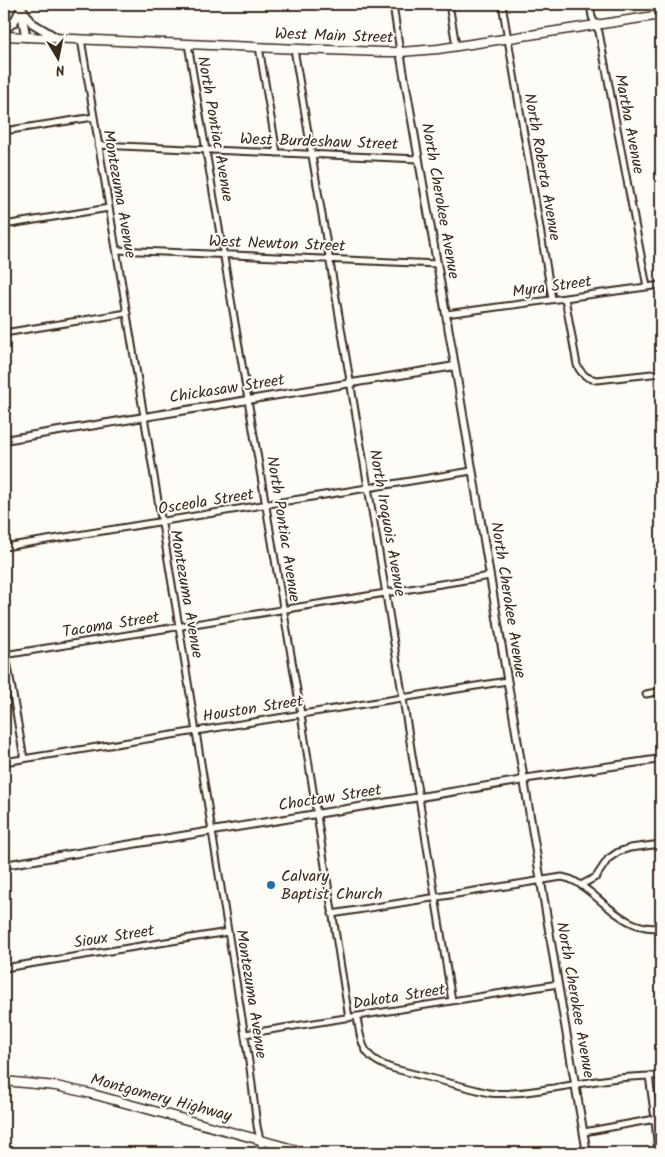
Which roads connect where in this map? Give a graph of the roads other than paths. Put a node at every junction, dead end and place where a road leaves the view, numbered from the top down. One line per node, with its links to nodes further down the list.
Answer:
1 (393, 4): 18 (street)
2 (449, 4): 15 (street)
3 (502, 4): 11 (street, North Roberta Avenue)
4 (590, 4): 7 (street, Martha Avenue)
5 (20, 5): 8 (main road); 10 (main road); 12 (main road)
6 (661, 15): 7 (main road, West Main Street)
7 (596, 25): 11 (main road, West Main Street); 33 (street, Martha Avenue)
8 (4, 30)
9 (4, 36): 10 (main road, West Main Street)
10 (26, 37): 12 (main road, West Main Street)
11 (508, 38): 15 (main road, West Main Street); 35 (street, North Roberta Avenue)
12 (58, 39): 13 (main road, West Main Street)
13 (81, 39): 14 (main road, West Main Street); 19 (street, Montezuma Avenue)
14 (188, 44): 16 (main road, West Main Street); 22 (street, North Pontiac Avenue)
15 (456, 46): 18 (main road, West Main Street)
16 (259, 47): 17 (main road, West Main Street); 23 (street)
17 (294, 49): 18 (main road, West Main Street); 24 (street, North Iroquois Avenue)
18 (400, 52): 25 (street, North Cherokee Avenue)
19 (94, 117): 20 (street); 21 (street, Montezuma Avenue)
20 (4, 131)
21 (98, 145): 22 (street, West Burdeshaw Street); 26 (street, Montezuma Avenue)
22 (206, 150): 23 (street, West Burdeshaw Street); 29 (street, North Pontiac Avenue)
23 (276, 153): 24 (street, West Burdeshaw Street)
24 (312, 154): 25 (street, West Burdeshaw Street); 30 (street, North Iroquois Avenue)
25 (419, 159): 31 (street, North Cherokee Avenue)
26 (109, 208): 27 (street); 28 (street, Montezuma Avenue)
27 (4, 225)
28 (116, 250): 29 (street, West Newton Street); 36 (street, Montezuma Avenue)
29 (224, 254): 30 (street, West Newton Street); 42 (street, North Pontiac Avenue)
30 (330, 259): 31 (street, West Newton Street); 41 (street, North Iroquois Avenue)
31 (438, 264): 37 (street, North Cherokee Avenue)
32 (661, 285): 33 (street, Myra Street)
33 (647, 287): 34 (street, Myra Street)
34 (565, 298): 35 (street, Myra Street); 40 (street)
35 (552, 299): 37 (street, Myra Street)
36 (127, 313): 38 (street); 43 (street, Montezuma Avenue)
37 (446, 314): 39 (street, North Cherokee Avenue)
38 (4, 333)
39 (455, 366): 41 (street, Chickasaw Street); 45 (street, North Cherokee Avenue)
40 (661, 373)
41 (350, 383): 42 (street, Chickasaw Street); 46 (street, North Iroquois Avenue)
42 (248, 400): 43 (street, Chickasaw Street); 47 (street, North Pontiac Avenue)
43 (145, 417): 44 (street, Chickasaw Street); 48 (street, Montezuma Avenue)
44 (4, 440)
45 (472, 471): 46 (street, Osceola Street); 50 (street, North Cherokee Avenue)
46 (368, 488): 47 (street, Osceola Street); 51 (street, North Iroquois Avenue)
47 (266, 505): 48 (street, Osceola Street); 52 (street, North Pontiac Avenue)
48 (161, 522): 49 (street, Osceola Street); 53 (street, Montezuma Avenue)
49 (4, 548)
50 (490, 576): 51 (street, Tacoma Street); 56 (street, North Cherokee Avenue)
51 (386, 592): 52 (street, Tacoma Street); 59 (street, North Iroquois Avenue)
52 (283, 609): 53 (street, Tacoma Street); 60 (street, North Pontiac Avenue)
53 (180, 626): 55 (street, Tacoma Street); 61 (street, Montezuma Avenue)
54 (4, 643): 55 (street)
55 (5, 655): 62 (street)
56 (507, 681): 59 (street, Houston Street); 65 (street, North Cherokee Avenue)
57 (661, 691): 58 (street)
58 (646, 694)
59 (403, 697): 60 (street, Houston Street); 66 (street, North Iroquois Avenue)
60 (301, 714): 61 (street, Houston Street); 67 (street, North Pontiac Avenue)
61 (196, 731): 62 (street, Houston Street); 68 (street, Montezuma Avenue)
62 (24, 759): 64 (street, Houston Street)
63 (661, 759): 65 (street, Choctaw Street)
64 (4, 762)
65 (523, 780): 66 (street, Choctaw Street); 71 (street, North Cherokee Avenue)
66 (419, 797): 67 (street, Choctaw Street); 73 (street, North Iroquois Avenue)
67 (317, 814): 68 (street, Choctaw Street); 74 (street, North Pontiac Avenue)
68 (212, 831): 70 (street, Choctaw Street); 76 (street, Montezuma Avenue)
69 (661, 844): 72 (street)
70 (4, 865)
71 (540, 881): 72 (street); 73 (street); 78 (street, North Cherokee Avenue)
72 (581, 885): 75 (street)
73 (435, 897): 74 (street); 79 (street, North Iroquois Avenue)
74 (332, 914): 81 (street, North Pontiac Avenue)
75 (661, 927)
76 (228, 932): 77 (street, Sioux Street); 82 (street, Montezuma Avenue)
77 (4, 968)
78 (558, 984): 79 (street, Dakota Street); 86 (street, North Cherokee Avenue)
79 (452, 1001): 80 (street, Dakota Street)
80 (357, 1016): 81 (street, Dakota Street); 86 (street)
81 (349, 1018): 82 (street, Dakota Street)
82 (244, 1034): 89 (street, Montezuma Avenue)
83 (649, 1076): 84 (street); 86 (street); 87 (street)
84 (661, 1076)
85 (4, 1081): 89 (main road, Montgomery Highway)
86 (575, 1084): 88 (street, North Cherokee Avenue)
87 (655, 1119): 88 (street); 93 (street)
88 (584, 1132): 92 (street, North Cherokee Avenue)
89 (260, 1140): 90 (street, Montezuma Avenue); 91 (main road, Montgomery Highway)
90 (263, 1153)
91 (308, 1153)
92 (587, 1153)
93 (658, 1153)

